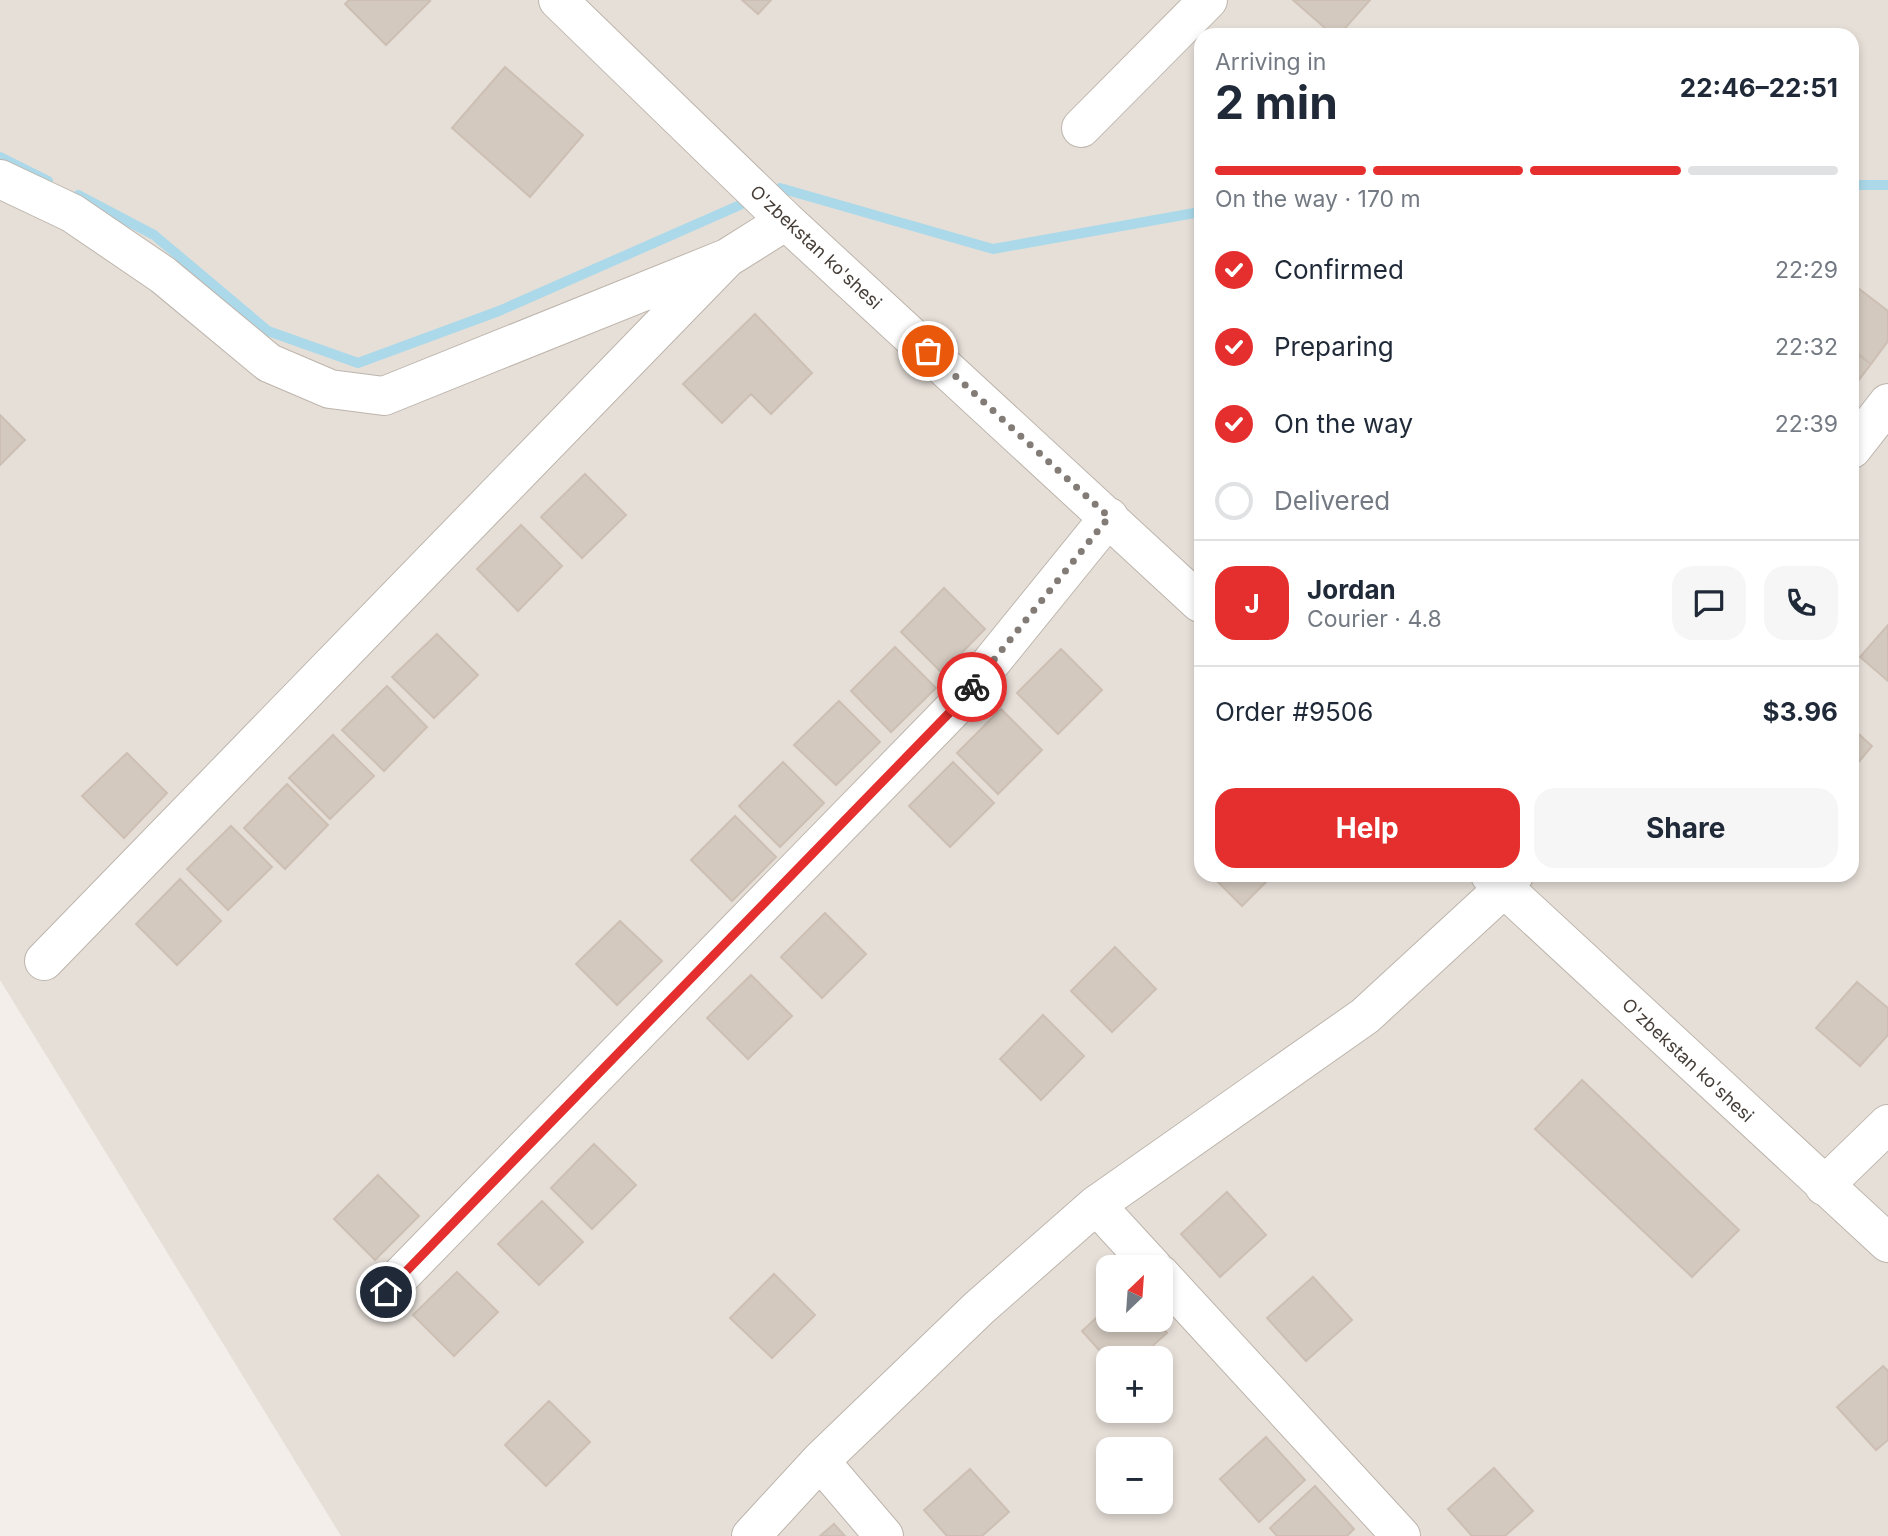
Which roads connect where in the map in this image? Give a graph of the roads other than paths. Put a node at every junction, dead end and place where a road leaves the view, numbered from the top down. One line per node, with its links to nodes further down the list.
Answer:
1 (558, 0): 5 (street, O'zbekstan ko'shesi)
2 (1208, 0): 3 (street)
3 (1081, 128)
4 (0, 179): 6 (street)
5 (786, 221): 6 (street); 9 (street, O'zbekstan ko'shesi)
6 (727, 258): 13 (street)
7 (1888, 403): 8 (street)
8 (1859, 440)
9 (1109, 517): 10 (street, O'zbekstan ko'shesi); 20 (street)
10 (1194, 597)
11 (1499, 882): 16 (street)
12 (1505, 882): 15 (street, O'zbekstan ko'shesi)
13 (44, 961)
14 (1888, 1124): 15 (street)
15 (1824, 1186): 17 (street, O'zbekstan ko'shesi)
16 (1096, 1205): 18 (street); 21 (street)
17 (1888, 1243)
18 (1142, 1255)
19 (1173, 1288): 24 (street)
20 (386, 1292)
21 (820, 1461): 22 (street); 23 (street)
22 (751, 1536)
23 (884, 1536)
24 (1401, 1536)

